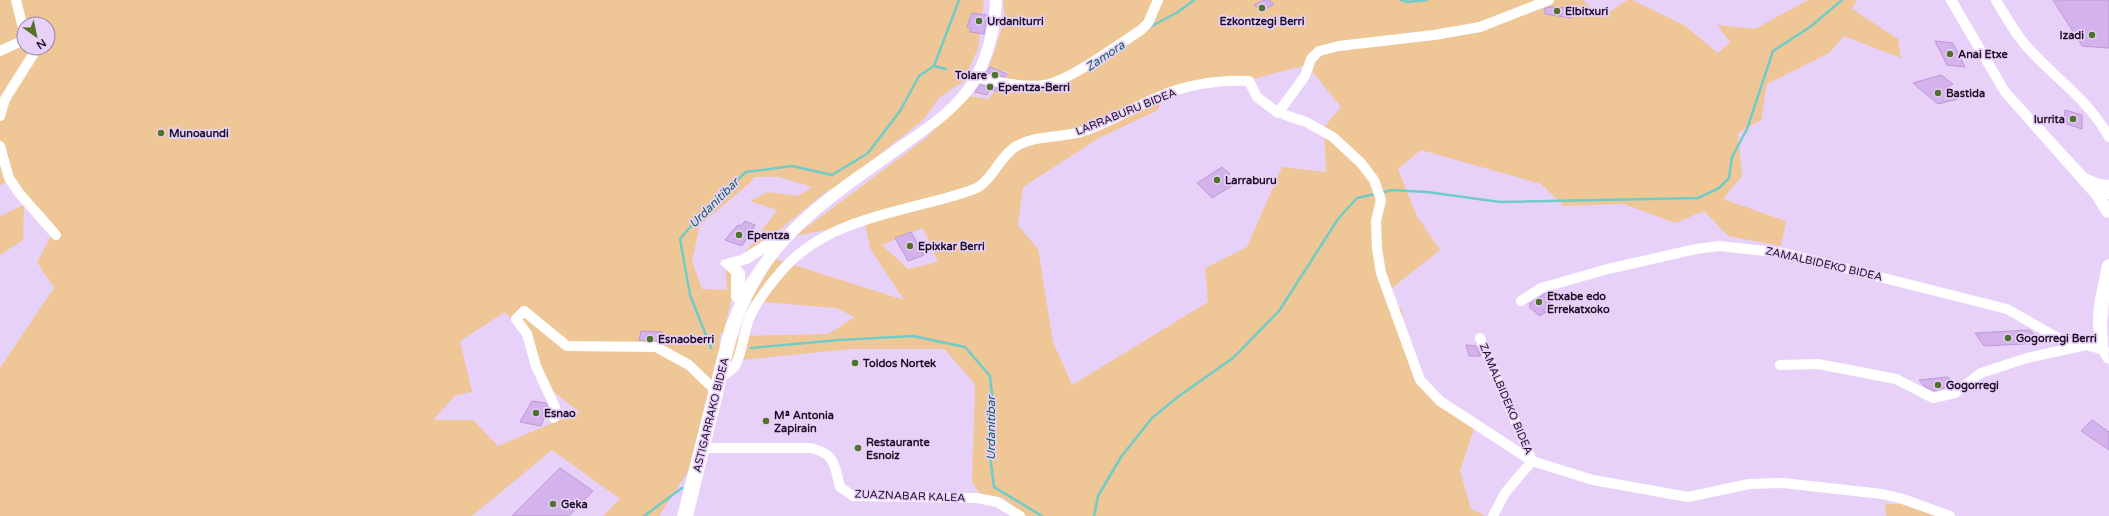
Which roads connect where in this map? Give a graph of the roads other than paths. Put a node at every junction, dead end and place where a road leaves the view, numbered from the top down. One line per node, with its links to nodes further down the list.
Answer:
1 (16, 0): 7 (street)
2 (996, 0): 11 (main road, ASTIGARRAKO BIDEA)
3 (1158, 0): 11 (street)
4 (1549, 0): 28 (street, LARRABURU BIDEA)
5 (1951, 0): 16 (main road)
6 (1996, 0): 14 (street)
7 (20, 16)
8 (16, 44): 9 (street)
9 (0, 51)
10 (32, 56): 13 (street)
11 (976, 77): 20 (main road, ASTIGARRAKO BIDEA)
12 (1285, 115): 36 (street, ZAMALBIDEKO BIDEA)
13 (0, 116)
14 (2109, 137)
15 (0, 146): 21 (street)
16 (2081, 176): 17 (street); 18 (main road)
17 (2109, 185): 18 (street)
18 (2103, 194): 19 (main road)
19 (2109, 211)
20 (812, 214): 22 (main road, ASTIGARRAKO BIDEA); 23 (main road, ASTIGARRAKO BIDEA)
21 (56, 235)
22 (777, 239): 25 (main road, ASTIGARRAKO BIDEA); 26 (main road)
23 (765, 262): 25 (main road); 26 (main road, ASTIGARRAKO BIDEA)
24 (2109, 265): 31 (main road)
25 (748, 268): 26 (main road, ASTIGARRAKO BIDEA)
26 (741, 297): 28 (main road, ASTIGARRAKO BIDEA)
27 (1521, 301): 30 (street, ZAMALBIDEKO BIDEA)
28 (738, 322): 33 (main road, ASTIGARRAKO BIDEA); 33 (street, LARRABURU BIDEA)
29 (1480, 338): 36 (street, ZAMALBIDEKO BIDEA)
30 (2074, 347): 31 (street); 32 (street)
31 (2106, 354)
32 (1780, 365)
33 (718, 385): 34 (street); 35 (main road, ASTIGARRAKO BIDEA)
34 (554, 418)
35 (703, 448): 37 (main road, ASTIGARRAKO BIDEA); 38 (street, ZUAZNABAR KALEA)
36 (1532, 461): 39 (street, ZAMALBIDEKO BIDEA); 40 (street, ZAMALBIDEKO BIDEA)
37 (686, 516)
38 (1020, 516)
39 (1493, 516)
40 (1950, 516)

